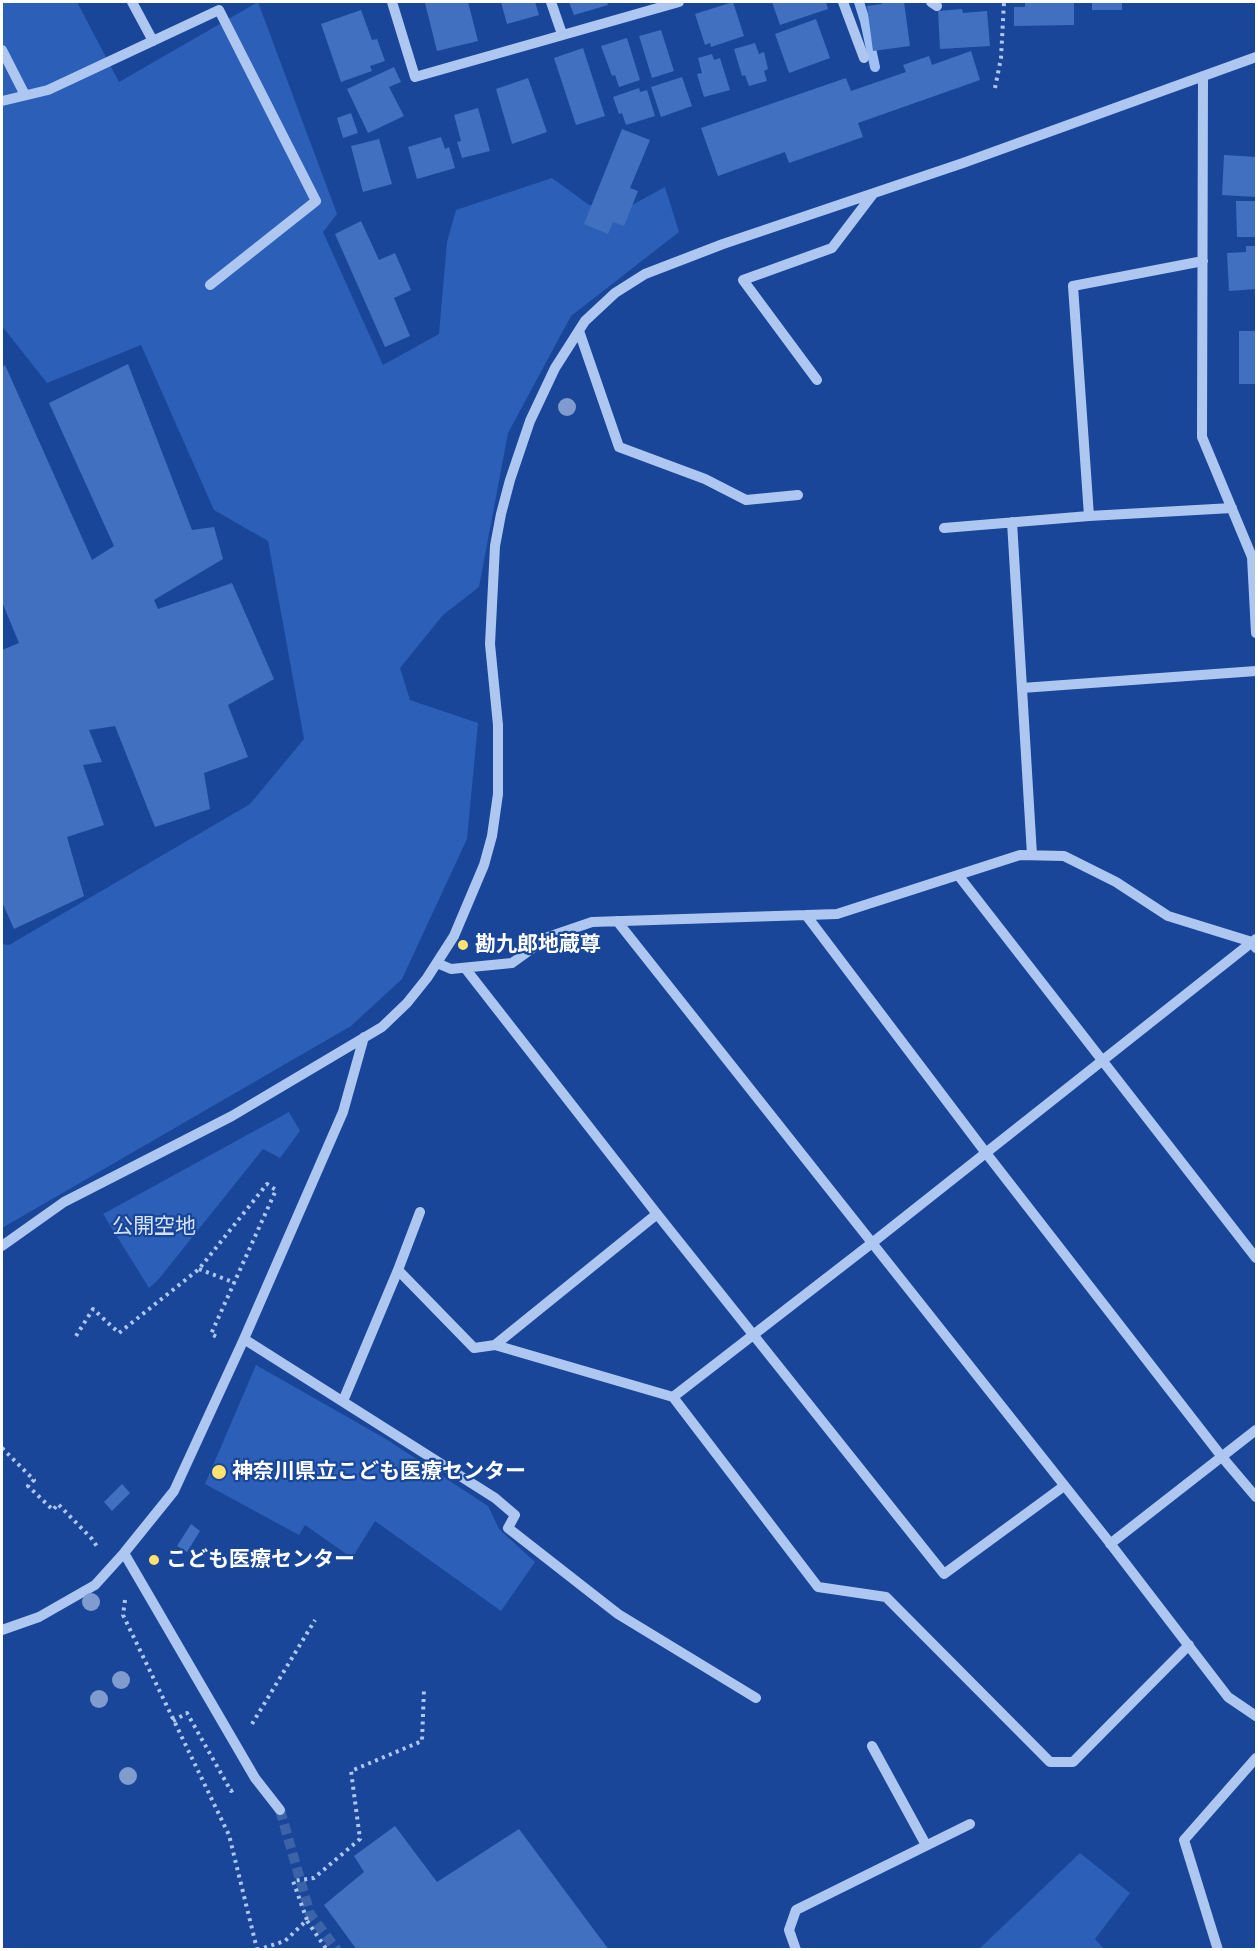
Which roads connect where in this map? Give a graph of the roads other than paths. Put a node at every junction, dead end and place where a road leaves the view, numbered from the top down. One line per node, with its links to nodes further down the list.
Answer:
1 (132, 2): 7 (street)
2 (392, 2): 6 (street)
3 (552, 2): 6 (street)
4 (679, 2): 6 (street)
5 (843, 2): 10 (street)
6 (562, 34)
7 (153, 41): 12 (street); 16 (street)
8 (2, 50): 12 (street)
9 (1257, 57): 11 (street)
10 (864, 58)
11 (1203, 76): 14 (street); 15 (street)
12 (26, 95): 13 (street)
13 (2, 101)
14 (874, 194): 17 (street); 18 (street)
15 (1203, 261): 20 (street); 21 (street)
16 (210, 285)
17 (579, 331): 19 (street); 32 (street)
18 (817, 380)
19 (798, 495)
20 (1232, 508): 21 (street); 24 (street)
21 (1089, 516): 22 (street)
22 (1012, 522): 23 (street); 26 (street)
23 (944, 528)
24 (1257, 633)
25 (1257, 670): 26 (street)
26 (1022, 688): 27 (street)
27 (1032, 855): 28 (street); 31 (street)
28 (958, 875): 29 (street); 35 (street)
29 (806, 915): 30 (street); 36 (street)
30 (617, 921): 33 (street); 39 (street)
31 (1255, 943): 35 (street)
32 (437, 963): 33 (street); 34 (street)
33 (465, 968): 38 (street)
34 (364, 1037): 40 (street); 44 (street)
35 (1102, 1061): 36 (street); 41 (street)
36 (986, 1153): 39 (street); 49 (street)
37 (420, 1212): 42 (street)
38 (657, 1214): 43 (street); 45 (street)
39 (872, 1243): 43 (street); 50 (street)
40 (2, 1246)
41 (1257, 1258)
42 (398, 1270): 45 (street); 47 (street)
43 (755, 1334): 46 (street); 50 (street)
44 (244, 1339): 47 (street); 53 (street)
45 (495, 1345): 46 (street)
46 (673, 1397): 55 (street)
47 (343, 1401): 56 (street)
48 (1257, 1430): 49 (street)
49 (1222, 1457): 51 (street); 52 (street)
50 (1064, 1486): 52 (street)
51 (1257, 1497)
52 (1110, 1544): 55 (street)
53 (124, 1553): 54 (street); 60 (street)
54 (2, 1630)
55 (1189, 1646): 57 (street)
56 (756, 1698)
57 (1257, 1716)
58 (872, 1746): 62 (street)
59 (1257, 1758): 64 (street)
60 (280, 1810)
61 (970, 1824): 62 (street)
62 (926, 1845): 63 (street)
63 (796, 1950)
64 (1218, 1950)

